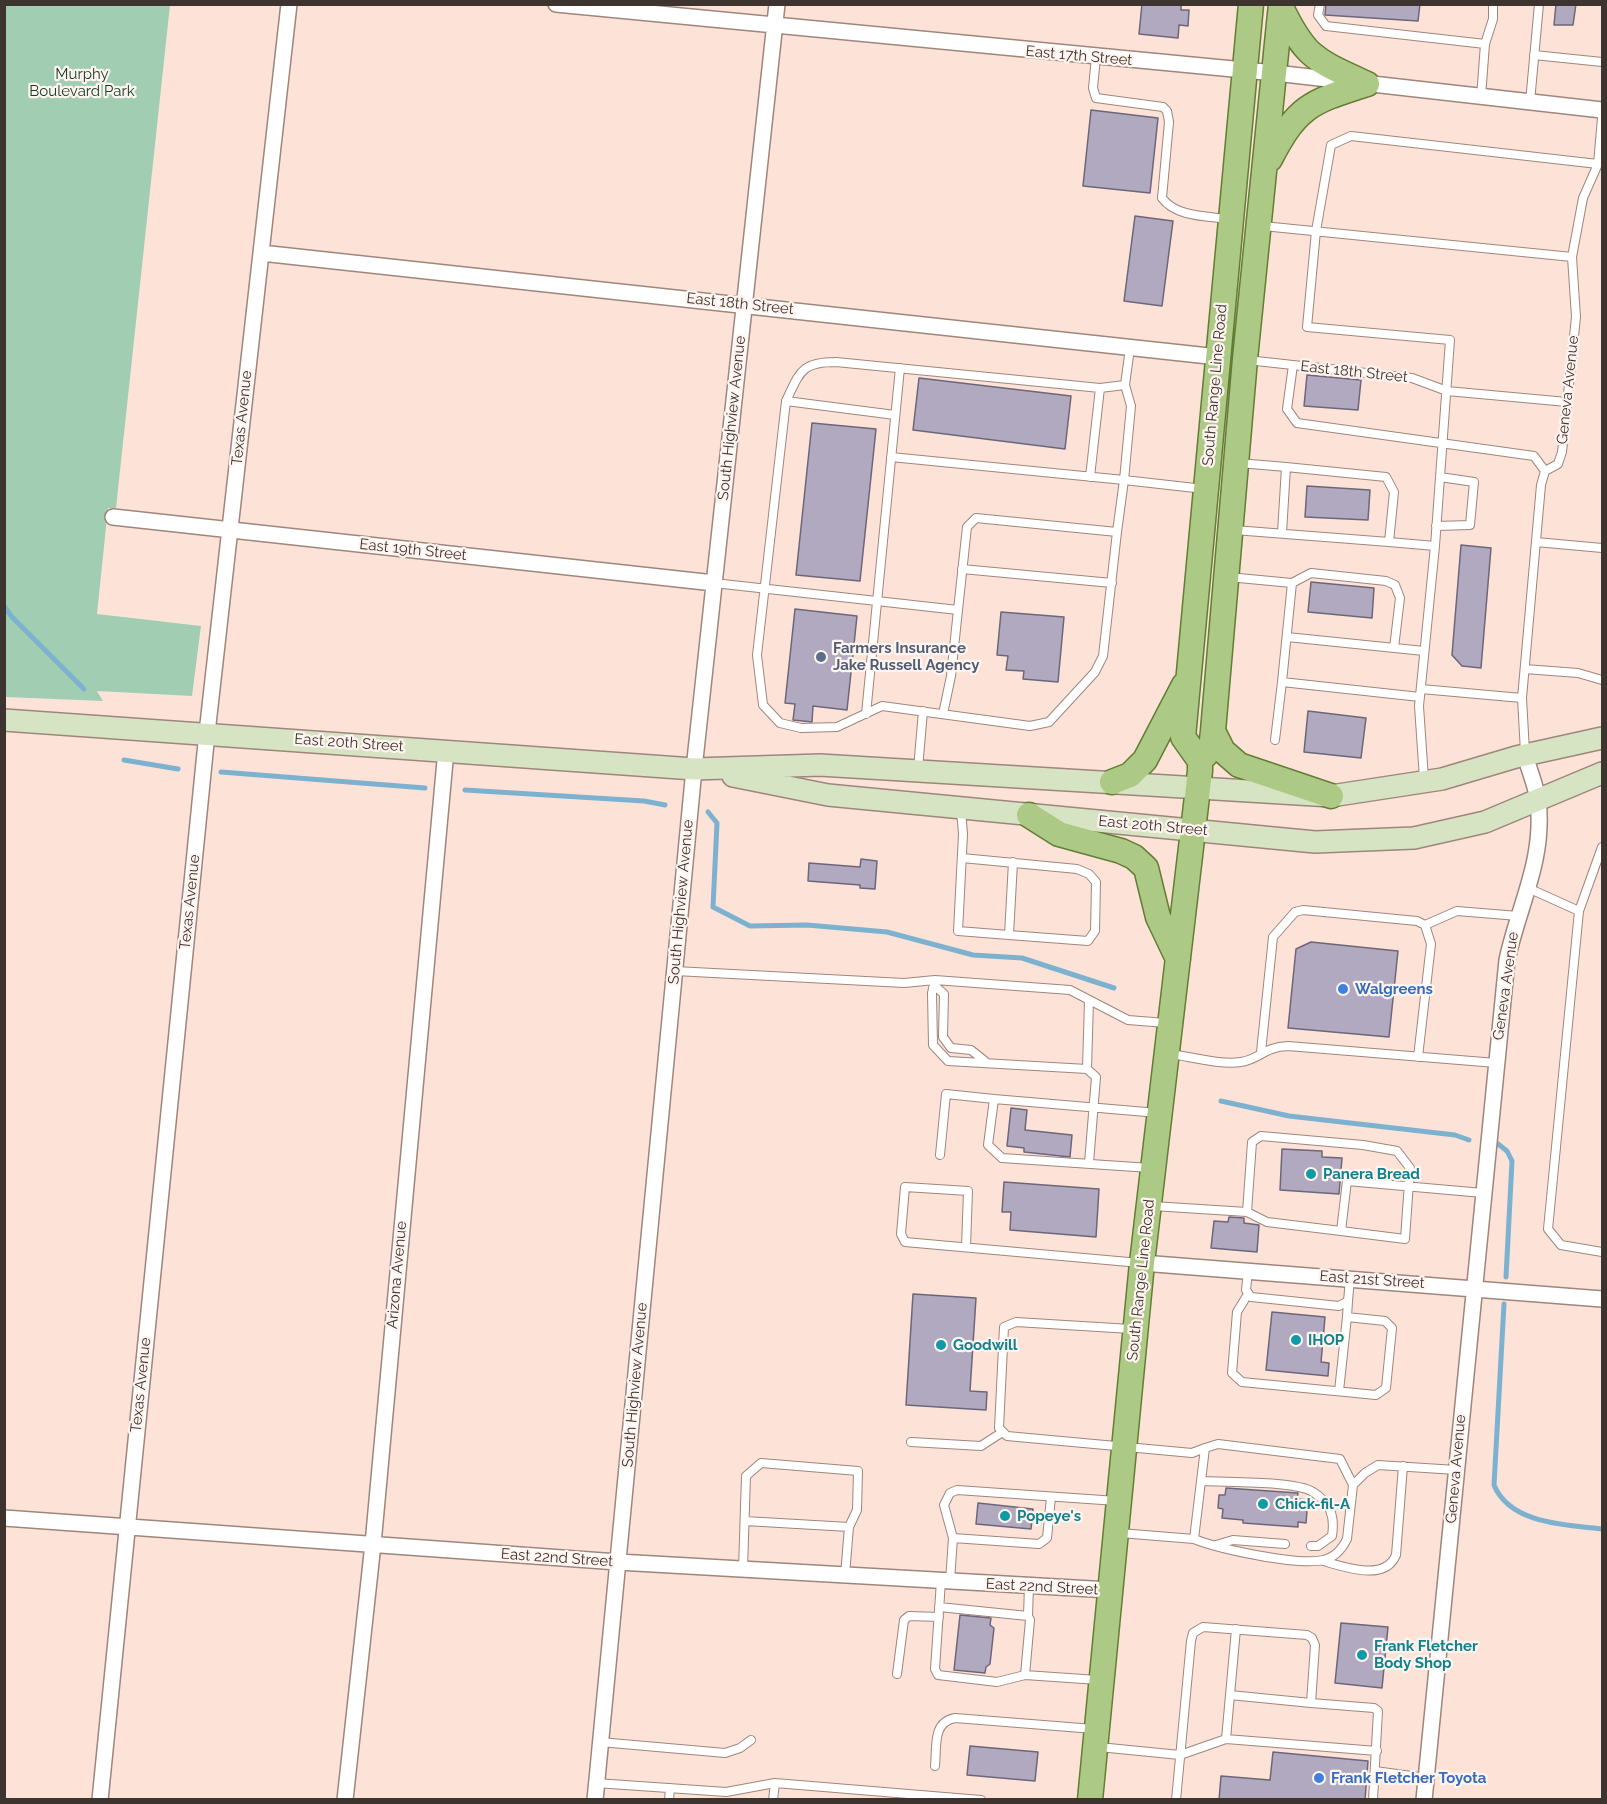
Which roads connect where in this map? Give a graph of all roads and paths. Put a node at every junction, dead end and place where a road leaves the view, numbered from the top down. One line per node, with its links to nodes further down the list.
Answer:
1 (289, 4): 26 (street, Texas Avenue)
2 (556, 4): 9 (street, East 17th Street)
3 (777, 4): 9 (street, South Highview Avenue)
4 (1251, 4): 14 (main road, South Range Line Road)
5 (1320, 4): 10 (lane)
6 (1493, 4): 10 (lane)
7 (1539, 4): 11 (lane)
8 (1281, 6): 15 (main road, South Range Line Road); 16 (main road)
9 (774, 27): 12 (street, East 17th Street); 28 (street, South Highview Avenue)
10 (1485, 44): 17 (lane)
11 (1534, 55): 13 (lane); 18 (lane)
12 (1096, 57): 14 (street, East 17th Street); 23 (lane)
13 (1602, 62)
14 (1245, 71): 15 (street, East 17th Street); 23 (main road, South Range Line Road)
15 (1275, 73): 16 (street, East 17th Street); 22 (main road, South Range Line Road)
16 (1367, 84): 17 (street, East 17th Street); 22 (main road)
17 (1481, 97): 18 (street, East 17th Street)
18 (1530, 102): 19 (street, East 17th Street)
19 (1602, 110)
20 (1602, 118): 21 (lane, Geneva Avenue)
21 (1598, 164): 25 (lane); 27 (lane, Geneva Avenue)
22 (1264, 171): 24 (main road, South Range Line Road)
23 (1231, 220): 30 (main road, South Range Line Road)
24 (1258, 225): 25 (lane); 31 (main road, South Range Line Road)
25 (1316, 231): 27 (lane); 36 (lane)
26 (261, 253): 28 (street, East 18th Street); 51 (street, Texas Avenue)
27 (1572, 257): 38 (lane, Geneva Avenue)
28 (744, 305): 29 (street, East 18th Street); 61 (street, South Highview Avenue)
29 (1130, 348): 30 (street, East 18th Street); 34 (lane)
30 (1218, 357): 48 (main road, South Range Line Road)
31 (1245, 360): 32 (lane, East 18th Street); 42 (main road, South Range Line Road)
32 (1293, 365): 36 (lane, East 18th Street); 40 (lane)
33 (900, 368): 35 (lane); 37 (lane); 39 (lane)
34 (1125, 385): 35 (lane); 47 (lane)
35 (1100, 388): 45 (lane)
36 (1447, 391): 38 (lane, East 18th Street); 40 (lane)
37 (786, 401): 39 (lane); 64 (lane)
38 (1567, 402): 44 (lane, Geneva Avenue)
39 (895, 415): 41 (lane)
40 (1443, 443): 44 (lane); 46 (lane)
41 (891, 457): 45 (lane); 65 (lane)
42 (1238, 463): 43 (lane); 52 (main road, South Range Line Road)
43 (1286, 467): 54 (lane); 55 (lane)
44 (1545, 471): 56 (lane, Geneva Avenue)
45 (1090, 477): 47 (lane)
46 (1440, 477): 50 (lane); 50 (lane)
47 (1124, 480): 48 (lane); 53 (lane)
48 (1205, 489): 71 (main road, South Range Line Road)
49 (113, 517): 51 (street, East 19th Street)
50 (1436, 525): 57 (lane)
51 (230, 530): 61 (street, East 19th Street); 81 (street, Texas Avenue)
52 (1232, 530): 54 (lane); 60 (main road, South Range Line Road)
53 (1117, 532): 59 (lane); 62 (lane)
54 (1282, 533): 55 (lane)
55 (1389, 542): 57 (lane)
56 (1536, 542): 58 (lane); 70 (lane, Geneva Avenue)
57 (1435, 546): 69 (lane)
58 (1602, 548)
59 (962, 570): 62 (lane); 66 (lane)
60 (1228, 577): 63 (lane); 80 (main road, South Range Line Road)
61 (714, 584): 64 (lane); 87 (street, South Highview Avenue)
62 (1112, 584): 78 (lane)
63 (1292, 584): 67 (lane); 68 (lane)
64 (765, 589): 65 (lane); 77 (lane)
65 (877, 601): 66 (lane); 77 (lane)
66 (958, 610): 78 (lane)
67 (1287, 637): 68 (lane); 73 (lane)
68 (1394, 648): 69 (lane)
69 (1424, 651): 74 (lane)
70 (1525, 669): 72 (lane); 75 (lane, Geneva Avenue)
71 (1188, 678): 86 (main road, South Range Line Road); 90 (main road)
72 (1602, 680)
73 (1282, 682): 74 (lane); 83 (lane)
74 (1420, 693): 75 (lane); 91 (lane)
75 (1522, 698): 85 (lane, Geneva Avenue)
76 (923, 711): 77 (lane); 78 (lane); 88 (lane)
77 (866, 714)
78 (943, 714)
79 (4, 720): 81 (main road, East 20th Street)
80 (1213, 731): 86 (main road, South Range Line Road); 93 (main road)
81 (207, 733): 84 (main road, East 20th Street); 152 (street, Texas Avenue)
82 (1602, 738): 85 (main road, East 20th Street)
83 (1275, 740)
84 (446, 750): 87 (main road, East 20th Street); 157 (street, Arizona Avenue)
85 (1525, 756): 91 (main road, East 20th Street); 94 (street, Geneva Avenue)
86 (1200, 761): 92 (main road, South Range Line Road)
87 (694, 769): 88 (main road, East 20th Street); 95 (main road, East 20th Street); 107 (street, South Highview Avenue)
88 (918, 770): 90 (main road, East 20th Street)
89 (1602, 773): 94 (main road, East 20th Street)
90 (1112, 782): 92 (main road, East 20th Street)
91 (1425, 782): 93 (main road, East 20th Street)
92 (1198, 788): 93 (main road, East 20th Street); 97 (main road, South Range Line Road)
93 (1331, 796)
94 (1538, 799): 97 (main road, East 20th Street); 101 (street, Geneva Avenue)
95 (961, 808): 96 (main road, East 20th Street); 99 (lane)
96 (1029, 815): 97 (main road, East 20th Street); 106 (main road)
97 (1193, 830): 106 (main road, South Range Line Road)
98 (1602, 847): 102 (lane)
99 (962, 858): 100 (lane); 105 (lane)
100 (1013, 862): 105 (lane); 105 (lane)
101 (1528, 888): 102 (lane); 103 (street, Geneva Avenue)
102 (1579, 911): 129 (lane)
103 (1518, 916): 104 (lane); 115 (street, Geneva Avenue)
104 (1425, 925): 111 (lane); 113 (lane)
105 (1009, 935)
106 (1178, 959): 110 (main road, South Range Line Road)
107 (675, 971): 108 (lane); 162 (street, South Highview Avenue)
108 (935, 983): 109 (lane); 114 (lane); 114 (lane)
109 (1089, 1000): 110 (lane); 116 (lane)
110 (1170, 1023): 112 (main road, South Range Line Road)
111 (1261, 1052): 112 (lane); 113 (lane)
112 (1167, 1054): 119 (main road, South Range Line Road)
113 (1418, 1057): 115 (lane)
114 (986, 1062): 116 (lane)
115 (1496, 1063): 124 (street, Geneva Avenue)
116 (1087, 1069): 118 (lane)
117 (994, 1099): 118 (lane); 120 (lane); 121 (lane)
118 (1094, 1109): 119 (lane); 121 (lane)
119 (1159, 1114): 122 (main road, South Range Line Road)
120 (940, 1155)
121 (1089, 1162): 122 (lane)
122 (1153, 1168): 125 (main road, South Range Line Road)
123 (1411, 1185): 124 (lane); 126 (lane); 127 (lane); 127 (lane)
124 (1483, 1193): 133 (street, Geneva Avenue)
125 (1149, 1206): 126 (lane); 130 (main road, South Range Line Road)
126 (1247, 1212): 127 (lane)
127 (1341, 1231)
128 (966, 1247): 128 (lane); 130 (lane)
129 (1602, 1252)
130 (1142, 1263): 131 (street, East 21st Street); 138 (main road, South Range Line Road)
131 (1248, 1271): 132 (street, East 21st Street); 134 (lane)
132 (1350, 1279): 133 (street, East 21st Street); 136 (lane)
133 (1473, 1288): 135 (street, East 21st Street); 145 (street, Geneva Avenue)
134 (1248, 1294): 136 (lane); 139 (lane)
135 (1602, 1299)
136 (1348, 1301): 137 (lane)
137 (1347, 1317): 139 (lane); 139 (lane)
138 (1135, 1329): 140 (lane); 142 (main road, South Range Line Road)
139 (1339, 1391)
140 (1001, 1433): 141 (lane); 142 (lane)
141 (911, 1442)
142 (1124, 1446): 143 (lane); 149 (main road, South Range Line Road)
143 (1205, 1448): 146 (lane); 147 (lane)
144 (1403, 1466): 145 (lane); 147 (lane); 161 (lane)
145 (1456, 1470): 185 (street, Geneva Avenue)
146 (1201, 1480): 156 (lane); 160 (lane)
147 (1353, 1485): 161 (lane)
148 (1051, 1497): 149 (lane); 155 (lane); 155 (lane)
149 (1119, 1501): 154 (main road, South Range Line Road)
150 (4, 1518): 152 (street, East 22nd Street)
151 (746, 1521): 153 (lane); 153 (lane); 163 (lane)
152 (127, 1527): 157 (street, East 22nd Street); 189 (street, Texas Avenue)
153 (849, 1527): 164 (lane)
154 (1115, 1532): 156 (lane); 167 (main road, South Range Line Road)
155 (953, 1538): 165 (lane)
156 (1194, 1539): 159 (lane)
157 (373, 1544): 162 (street, East 22nd Street); 190 (street, Arizona Avenue)
158 (1285, 1545): 159 (lane)
159 (1211, 1546): 161 (lane)
160 (1311, 1546)
161 (1321, 1561)
162 (618, 1562): 163 (street, East 22nd Street); 180 (street, South Highview Avenue)
163 (743, 1569): 164 (street, East 22nd Street)
164 (845, 1575): 165 (street, East 22nd Street)
165 (946, 1581): 166 (street, East 22nd Street); 168 (lane)
166 (1029, 1586): 167 (street, East 22nd Street); 169 (lane)
167 (1110, 1590): 174 (main road, South Range Line Road)
168 (939, 1607): 169 (lane); 170 (lane)
169 (1028, 1616): 173 (lane)
170 (939, 1617): 172 (lane); 173 (lane)
171 (1236, 1629): 175 (lane); 176 (lane); 182 (lane)
172 (897, 1674)
173 (1025, 1675): 174 (lane)
174 (1101, 1680): 177 (main road, South Range Line Road)
175 (1230, 1695): 176 (lane); 178 (lane)
176 (1311, 1703): 181 (lane)
177 (1096, 1738): 182 (lane); 183 (lane); 195 (main road, South Range Line Road)
178 (1226, 1739): 181 (lane); 182 (lane)
179 (751, 1740): 180 (lane)
180 (600, 1742): 186 (street, South Highview Avenue)
181 (1377, 1751): 184 (lane)
182 (1180, 1755): 196 (lane)
183 (935, 1766)
184 (1375, 1772): 185 (lane); 197 (lane)
185 (1426, 1778): 198 (street, Geneva Avenue)
186 (596, 1783): 188 (lane); 191 (street, South Highview Avenue)
187 (775, 1783): 188 (lane); 193 (lane); 194 (lane)
188 (670, 1788): 192 (lane)
189 (100, 1800)
190 (345, 1800)
191 (595, 1800)
192 (669, 1800)
193 (773, 1800)
194 (981, 1800)
195 (1090, 1800)
196 (1176, 1800)
197 (1373, 1800)
198 (1424, 1800)

